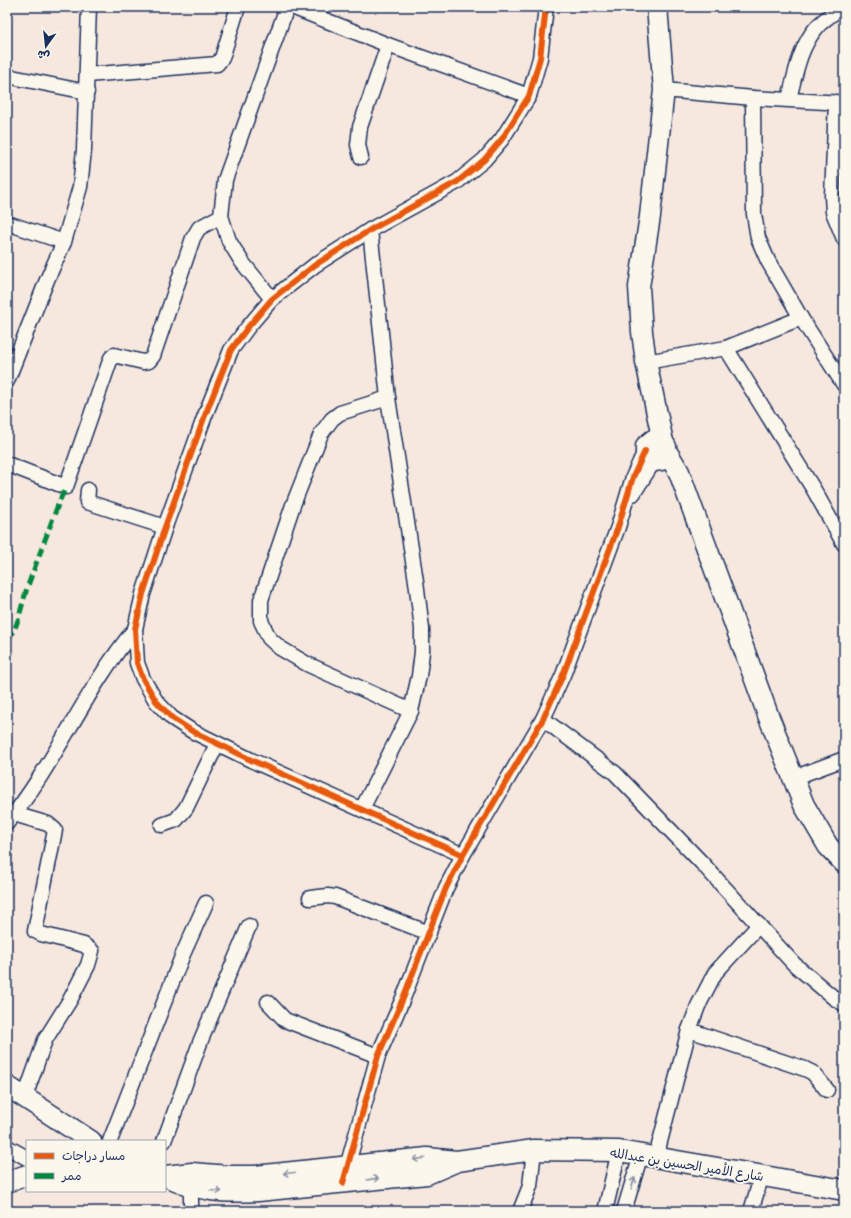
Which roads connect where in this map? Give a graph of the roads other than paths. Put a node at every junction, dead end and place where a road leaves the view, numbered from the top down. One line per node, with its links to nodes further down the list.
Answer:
1 (89, 7): 9 (street)
2 (238, 7): 9 (street)
3 (288, 7): 18 (street)
4 (292, 7): 8 (street)
5 (546, 7): 13 (street)
6 (842, 7): 15 (street)
7 (658, 8): 11 (street)
8 (388, 45): 13 (street); 17 (street)
9 (87, 75): 12 (street)
10 (7, 76): 12 (street)
11 (664, 90): 14 (street); 26 (street)
12 (87, 92): 22 (street)
13 (529, 96): 20 (street)
14 (753, 98): 15 (street); 24 (street)
15 (789, 99): 16 (street)
16 (840, 102): 21 (street)
17 (361, 157)
18 (221, 216): 23 (street); 32 (street)
19 (7, 223): 22 (street)
20 (370, 230): 23 (street); 29 (street)
21 (844, 239)
22 (64, 242): 28 (street)
23 (272, 299): 33 (street)
24 (801, 318): 25 (street); 27 (street)
25 (726, 348): 26 (street); 34 (street)
26 (646, 362): 30 (street)
27 (842, 376)
28 (7, 380)
29 (388, 398): 36 (street); 36 (street)
30 (656, 452): 37 (street); 40 (street)
31 (7, 464): 32 (street)
32 (66, 487): 33 (street)
33 (166, 527): 35 (street)
34 (844, 544)
35 (135, 629): 38 (street); 42 (street)
36 (411, 711): 41 (street)
37 (543, 720): 44 (street); 48 (street)
38 (217, 744): 41 (street); 43 (street)
39 (844, 759): 40 (street)
40 (793, 778): 45 (street)
41 (362, 809): 44 (street)
42 (11, 819): 57 (street)
43 (162, 825)
44 (463, 855): 50 (street)
45 (844, 863)
46 (310, 898): 50 (street)
47 (206, 903): 59 (street)
48 (759, 925): 52 (street); 53 (street)
49 (249, 926): 60 (street)
50 (428, 933): 54 (street)
51 (268, 1002): 54 (street)
52 (844, 1004)
53 (688, 1030): 56 (street); 64 (street)
54 (378, 1056): 66 (street)
55 (7, 1086): 57 (street)
56 (828, 1090)
57 (25, 1097): 58 (street)
58 (90, 1140)
59 (110, 1140)
60 (164, 1140)
61 (7, 1147): 65 (street)
62 (534, 1150): 63 (street, شارع الأمير الحسين بن عبدالله); 66 (street, شارع الأمير الحسين بن عبدالله); 74 (street)
63 (619, 1151): 64 (street, شارع الأمير الحسين بن عبدالله); 75 (street)
64 (648, 1156): 67 (street, شارع الأمير الحسين بن عبدالله); 76 (street, one-way to 64)
65 (26, 1157)
66 (345, 1175): 70 (street, شارع الأمير الحسين بن عبدالله)
67 (762, 1175): 72 (street, شارع الأمير الحسين بن عبدالله); 77 (street)
68 (26, 1176): 71 (street)
69 (166, 1176): 70 (street, شارع الأمير الحسين بن عبدالله)
70 (191, 1180): 73 (street)
71 (7, 1182)
72 (844, 1190)
73 (191, 1211)
74 (520, 1211)
75 (605, 1211)
76 (624, 1211)
77 (751, 1211)

